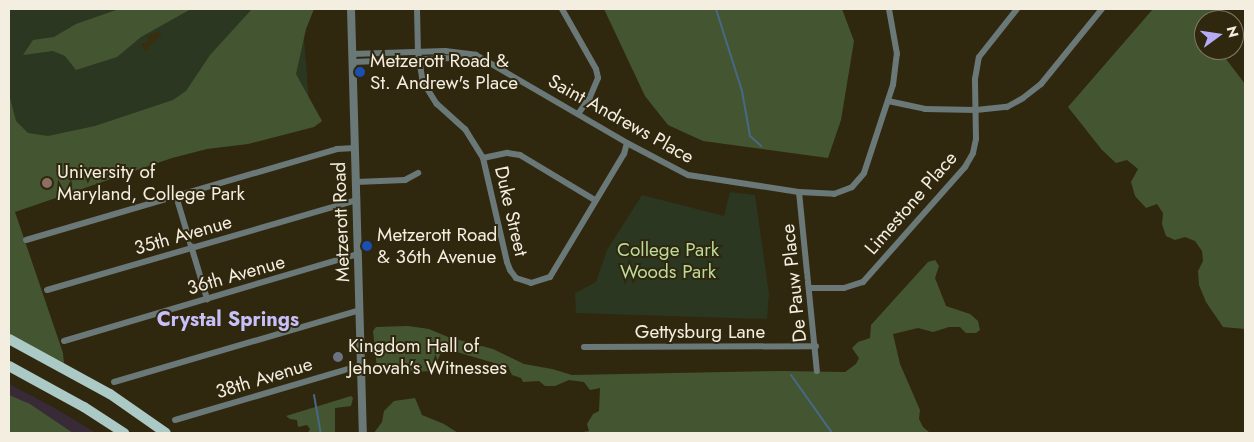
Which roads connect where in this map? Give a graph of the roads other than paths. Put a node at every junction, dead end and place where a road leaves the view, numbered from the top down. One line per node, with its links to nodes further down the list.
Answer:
1 (351, 9): 8 (street, Metzerott Road)
2 (417, 9): 7 (street, Duke Street)
3 (562, 9): 13 (street)
4 (888, 9): 11 (street, Saint Andrews Place)
5 (1017, 9): 12 (street, Limestone Place)
6 (1102, 9): 12 (street)
7 (418, 52): 8 (street, Saint Andrews Place); 9 (street, Duke Street); 10 (street, Saint Andrews Place)
8 (352, 58): 9 (street, Saint Andrews Place); 15 (street, Metzerott Road)
9 (419, 59): 10 (street, Saint Andrews Place); 16 (street, Duke Street)
10 (491, 64): 13 (street, Saint Andrews Place)
11 (888, 101): 12 (street); 19 (street, Saint Andrews Place)
12 (976, 110): 26 (street, Limestone Place)
13 (578, 113): 14 (street, Saint Andrews Place)
14 (626, 143): 19 (street, Saint Andrews Place); 22 (street, Duke Street)
15 (355, 148): 18 (street, Metzerott Road); 20 (street)
16 (483, 158): 22 (street); 22 (street, Duke Street)
17 (418, 173): 18 (street)
18 (356, 182): 21 (street, Metzerott Road)
19 (799, 192): 26 (street, De Pauw Place)
20 (176, 196): 23 (street); 24 (street)
21 (357, 200): 24 (street, 35th Avenue); 25 (street, Metzerott Road)
22 (595, 200)
23 (26, 240)
24 (192, 248): 27 (street, 35th Avenue); 28 (street)
25 (358, 254): 28 (street, 36th Avenue); 29 (street, Metzerott Road)
26 (810, 288): 32 (street, De Pauw Place)
27 (47, 290)
28 (207, 299): 31 (street, 36th Avenue)
29 (360, 310): 34 (street, Metzerott Road); 37 (street)
30 (9, 340): 40 (main road)
31 (64, 341)
32 (816, 346): 33 (street, Gettysburg Lane); 36 (street, De Pauw Place)
33 (584, 347)
34 (362, 365): 38 (street, 38th Avenue); 41 (street, Metzerott Road)
35 (9, 366): 39 (main road)
36 (817, 371)
37 (114, 382)
38 (175, 420)
39 (124, 433)
40 (166, 433)
41 (363, 433)

